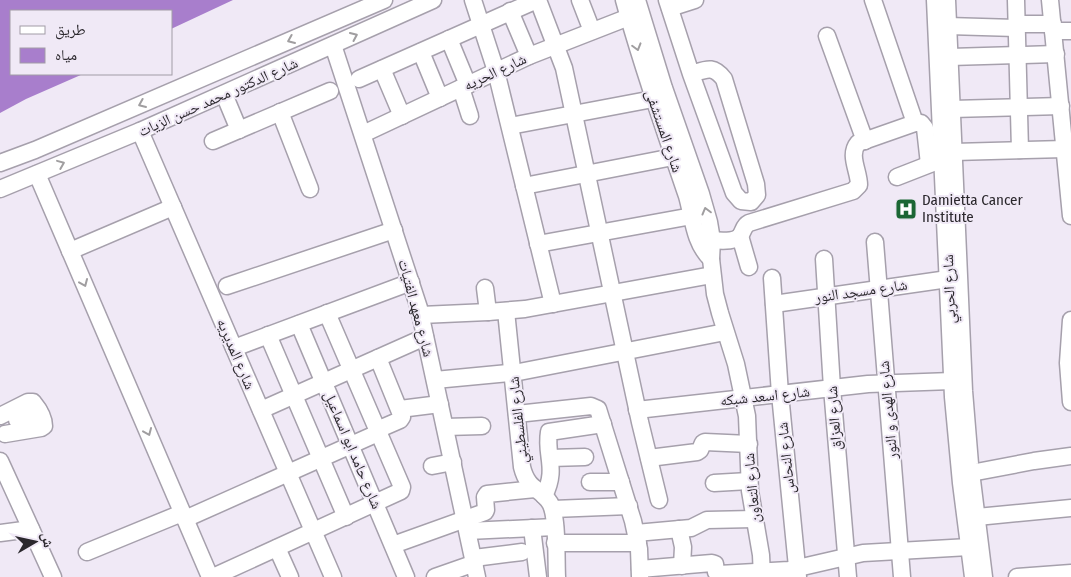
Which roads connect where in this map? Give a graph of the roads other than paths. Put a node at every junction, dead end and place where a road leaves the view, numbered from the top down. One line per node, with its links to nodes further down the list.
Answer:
1 (384, 0): 57 (street, شارع الدكتور محمد حسن الزيات, one-way to 57)
2 (433, 0): 23 (street, شارع الدكتور محمد حسن الزيات, one-way to 2)
3 (473, 0): 15 (street)
4 (537, 0): 14 (street); 24 (street)
5 (580, 0): 19 (street)
6 (695, 0): 13 (street)
7 (873, 0): 46 (street)
8 (935, 0): 56 (street, شارع الحربي)
9 (947, 0): 16 (street, شارع الحربي)
10 (1016, 0): 17 (street)
11 (1050, 0): 18 (street)
12 (630, 4): 19 (street, شارع الحريه); 38 (street, شارع المستشفى, one-way to 38); 70 (street, شارع المستشفى, one-way to 12)
13 (669, 4): 32 (street)
14 (510, 11): 15 (street); 27 (street)
15 (482, 24): 22 (street); 31 (street)
16 (948, 26): 17 (street); 29 (street, شارع الحربي)
17 (1016, 26): 18 (street); 28 (street)
18 (1053, 28): 20 (street); 26 (street)
19 (592, 31): 24 (street, شارع الحريه)
20 (1071, 31)
21 (827, 36): 52 (street)
22 (449, 39): 25 (street); 34 (street)
23 (333, 45): 36 (street, شارع الدكتور محمد حسن الزيات); 50 (street, شارع معهد الفتيات)
24 (556, 45): 27 (street, شارع الحريه); 43 (street)
25 (421, 52): 30 (street); 37 (street)
26 (1056, 54): 28 (street); 39 (street)
27 (529, 56): 31 (street, شارع الحريه)
28 (1017, 56): 29 (street); 40 (street)
29 (950, 57): 41 (street, شارع الحربي)
30 (382, 69): 33 (street); 44 (street)
31 (496, 71): 34 (street, شارع الحريه); 47 (street)
32 (691, 74): 32 (street)
33 (359, 79)
34 (464, 86): 37 (street, شارع الحريه); 45 (street)
35 (330, 91): 42 (street)
36 (224, 94): 48 (street); 49 (street, شارع الدكتور محمد حسن الزيات)
37 (440, 98): 44 (street, شارع الحريه)
38 (653, 99): 43 (street); 55 (street, شارع المستشفى)
39 (1064, 99): 40 (street); 53 (street)
40 (1019, 107): 41 (street); 54 (street)
41 (952, 109): 56 (street, شارع الحربي)
42 (280, 112): 48 (street); 62 (street)
43 (574, 114): 47 (street); 59 (street)
44 (402, 116): 50 (street, شارع الحريه)
45 (470, 116)
46 (915, 122): 52 (street); 56 (street)
47 (510, 126): 61 (street)
48 (239, 130): 51 (street)
49 (140, 131): 58 (street, شارع الدكتور محمد حسن الزيات, one-way to 49); 64 (street, شارع المديريه)
50 (363, 134): 67 (street, شارع معهد الفتيات)
51 (213, 141)
52 (865, 141): 69 (street)
53 (1065, 149): 54 (street); 66 (street)
54 (1020, 150): 56 (street)
55 (673, 157): 59 (street); 65 (street, شارع المستشفى)
56 (942, 159): 60 (street); 78 (street, شارع الحربي); 133 (street, شارع الحربي)
57 (0, 163)
58 (37, 174): 63 (street, شارع الدكتور محمد حسن الزيات); 73 (street)
59 (587, 174): 61 (street); 68 (street)
60 (897, 177)
61 (524, 186): 72 (street)
62 (310, 188)
63 (0, 189)
64 (173, 207): 73 (street); 96 (street, شارع المديريه)
65 (692, 216): 68 (street); 75 (street, شارع المستشفى)
66 (1071, 216)
67 (394, 230): 79 (street, شارع معهد الفتيات); 80 (street)
68 (599, 233): 72 (street); 83 (street)
69 (740, 236): 70 (street); 76 (street)
70 (712, 240): 75 (street, شارع المستشفى)
71 (875, 242): 82 (street, شارع الهدى و النور)
72 (538, 244): 85 (street)
73 (70, 251): 143 (street, one-way to 143)
74 (824, 259): 84 (street, شارع العزاق)
75 (711, 267): 83 (street); 93 (street, شارع المستشفى)
76 (750, 267)
77 (772, 278): 86 (street, شارع النحاس)
78 (948, 279): 82 (street, شارع مسجد النور); 102 (street, شارع الحربي)
79 (411, 282): 89 (street); 90 (street, شارع معهد الفتيات)
80 (227, 286)
81 (485, 288): 88 (street)
82 (878, 288): 84 (street, شارع مسجد النور); 104 (street, شارع الهدى و النور)
83 (612, 293): 85 (street); 97 (street)
84 (827, 296): 86 (street, شارع مسجد النور); 105 (street, شارع العزاق)
85 (553, 304): 87 (street)
86 (774, 304): 106 (street, شارع النحاس)
87 (506, 311): 88 (street); 100 (street, شارع الفلسطيني)
88 (488, 312): 90 (street)
89 (327, 313): 91 (street); 99 (street)
90 (420, 314): 95 (street, شارع معهد الفتيات)
91 (299, 324): 94 (street); 103 (street, شارع حامد ابو اسماعيل)
92 (1070, 328): 108 (street)
93 (725, 332): 97 (street); 109 (street, شارع المستشفى)
94 (268, 335): 96 (street); 107 (street)
95 (425, 337): 98 (street); 101 (street, شارع معهد الفتيات)
96 (234, 348): 112 (street, شارع المديريه)
97 (625, 351): 100 (street); 113 (street)
98 (378, 358): 99 (street); 111 (street)
99 (350, 370): 103 (street); 121 (street)
100 (512, 372): 101 (street); 115 (street, شارع الفلسطيني)
101 (435, 380): 110 (street, شارع معهد الفتيات)
102 (952, 381): 104 (street, شارع اسعد شبكه); 156 (street, شارع الحربي)
103 (324, 382): 107 (street); 123 (street, شارع حامد ابو اسماعيل)
104 (886, 383): 105 (street, شارع اسعد شبكه); 160 (street, شارع الهدى و النور)
105 (832, 388): 106 (street, شارع اسعد شبكه); 161 (street, شارع العزاق)
106 (780, 394): 109 (street, شارع اسعد شبكه); 165 (street, شارع النحاس)
107 (294, 396): 112 (street); 128 (street)
108 (1071, 396)
109 (744, 398): 113 (street, شارع اسعد شبكه); 122 (street, شارع التعاون)
110 (440, 404): 111 (street); 119 (street, شارع معهد الفتيات)
111 (400, 409): 121 (street)
112 (261, 410): 132 (street, شارع المديريه)
113 (637, 410): 127 (street)
114 (39, 412): 116 (street); 120 (street); 120 (street)
115 (517, 414): 117 (street); 138 (street, شارع الفلسطيني)
116 (17, 420)
117 (603, 424): 126 (street); 136 (street)
118 (482, 426): 119 (street)
119 (445, 428): 130 (street, شارع معهد الفتيات)
120 (3, 429)
121 (378, 432): 123 (street); 140 (street)
122 (748, 444): 127 (street); 134 (street, شارع التعاون)
123 (351, 446): 128 (street); 140 (street, شارع حامد ابو اسماعيل)
124 (1071, 456): 133 (street)
125 (585, 457): 126 (street)
126 (550, 458): 138 (street)
127 (648, 458): 139 (street)
128 (321, 459): 132 (street); 144 (street)
129 (0, 461): 149 (street)
130 (453, 462): 131 (street); 147 (street, شارع معهد الفتيات)
131 (432, 466)
132 (288, 473): 143 (street); 151 (street, شارع المديريه)
133 (972, 474): 145 (street, شارع الحربي)
134 (749, 481): 137 (street); 146 (street, شارع التعاون)
135 (590, 482): 136 (street)
136 (621, 482): 141 (street)
137 (714, 483)
138 (544, 498): 141 (street); 147 (street); 153 (street, شارع الفلسطيني)
139 (659, 500)
140 (376, 504): 144 (street); 155 (street, شارع حامد ابو اسماعيل)
141 (629, 506): 154 (street)
142 (1071, 508): 145 (street)
143 (184, 516): 158 (street); 170 (street)
144 (346, 517): 151 (street)
145 (977, 517): 166 (street, شارع الحربي)
146 (754, 519): 150 (street); 168 (street, شارع التعاون)
147 (467, 525): 148 (street); 155 (street); 162 (street, شارع معهد الفتيات)
148 (532, 528): 153 (street); 175 (street)
149 (31, 529): 152 (street); 169 (street)
150 (679, 529): 154 (street); 163 (street)
151 (313, 532): 157 (street); 172 (street, شارع المديريه)
152 (0, 533)
153 (555, 535): 154 (street); 176 (street, شارع الفلسطيني)
154 (637, 538): 164 (street)
155 (394, 545): 173 (street, شارع حامد ابو اسماعيل)
156 (969, 547): 160 (street); 166 (street, شارع الحربي)
157 (277, 548): 170 (street); 171 (street)
158 (87, 552)
159 (522, 552): 162 (street)
160 (900, 552): 161 (street); 178 (street, شارع الهدى و النور)
161 (845, 556): 165 (street); 177 (street, شارع العزاق)
162 (475, 566): 174 (street)
163 (682, 566): 164 (street); 168 (street)
164 (640, 573)
165 (798, 573): 168 (street)
166 (978, 573)
167 (1071, 573): 179 (street)
168 (762, 575)
169 (53, 577)
170 (212, 577)
171 (290, 577)
172 (333, 577)
173 (406, 577)
174 (435, 577)
175 (538, 577)
176 (557, 577)
177 (848, 577)
178 (902, 577)
179 (1017, 577)

